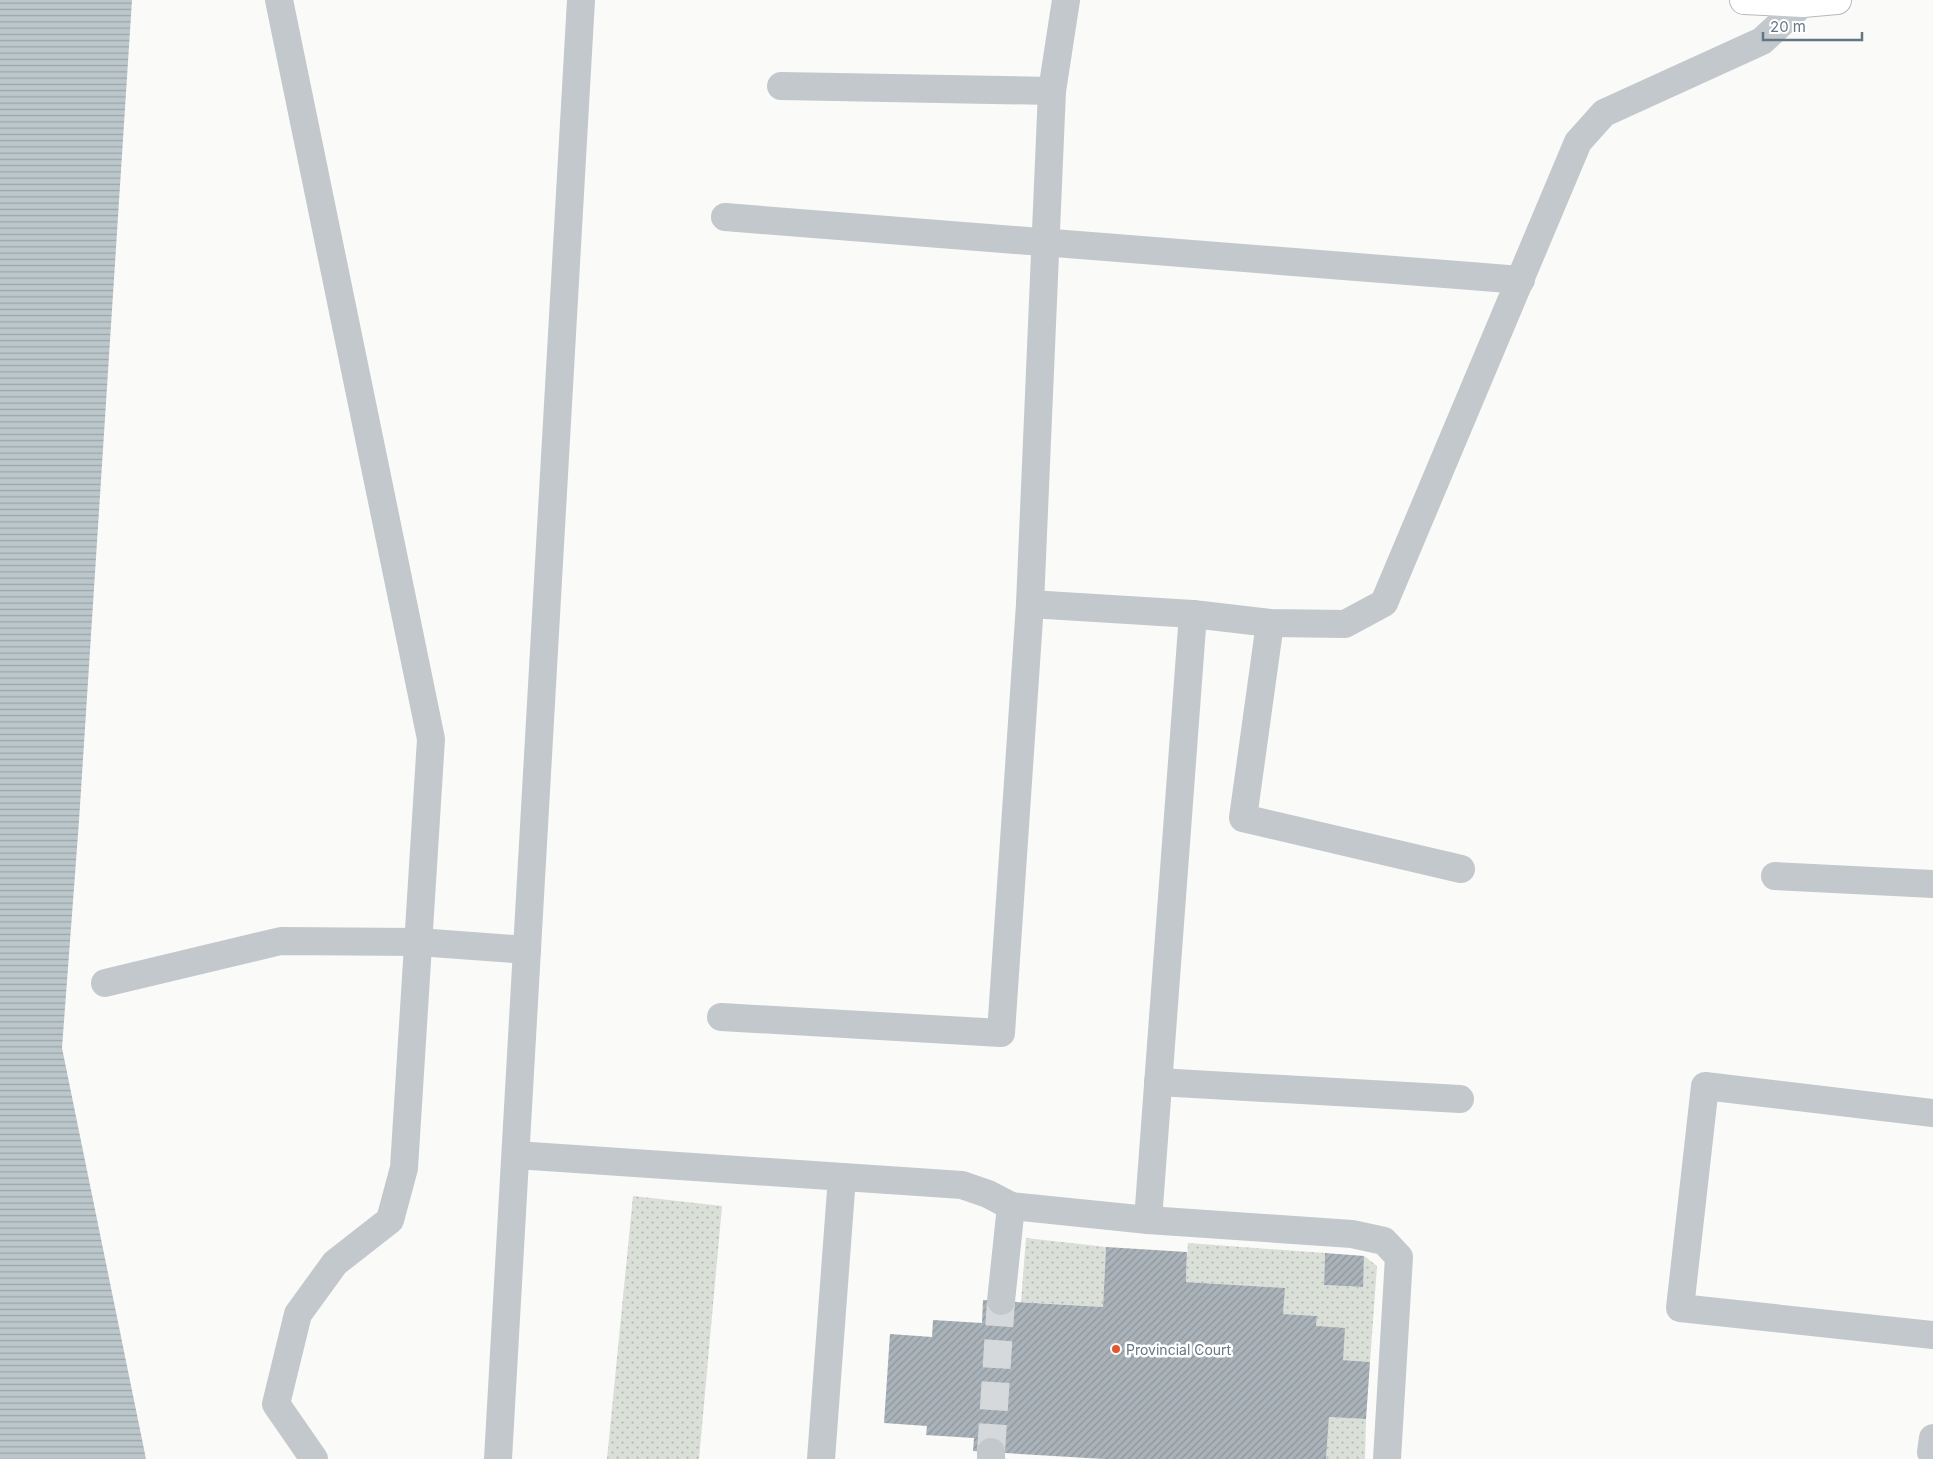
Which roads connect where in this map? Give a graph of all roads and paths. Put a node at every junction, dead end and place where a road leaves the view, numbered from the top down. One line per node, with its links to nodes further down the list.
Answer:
1 (279, 0): 18 (street)
2 (581, 0): 19 (street)
3 (1066, 0): 8 (street)
4 (1744, 0): 6 (main road)
5 (1837, 0): 6 (main road)
6 (1803, 3): 11 (street)
7 (781, 86): 8 (street)
8 (1052, 91): 10 (street)
9 (725, 217): 10 (street)
10 (1046, 243): 11 (street); 12 (street)
11 (1521, 280): 14 (street)
12 (1030, 604): 13 (street); 21 (street)
13 (1194, 614): 14 (street); 22 (street)
14 (1270, 623): 15 (street)
15 (1461, 870)
16 (1775, 876): 17 (street)
17 (1933, 884)
18 (418, 942): 19 (street); 20 (street); 33 (street)
19 (527, 950): 25 (street)
20 (105, 983)
21 (721, 1017)
22 (1158, 1082): 23 (street); 28 (street)
23 (1460, 1099)
24 (1933, 1113): 30 (street)
25 (516, 1155): 26 (street); 34 (street)
26 (842, 1177): 27 (street); 35 (street)
27 (1011, 1206): 28 (street); 29 (street)
28 (1148, 1220): 36 (street)
29 (1001, 1301)
30 (1933, 1334)
31 (1933, 1438): 32 (street)
32 (1933, 1454)
33 (314, 1459)
34 (498, 1459)
35 (820, 1459)
36 (1387, 1459)

